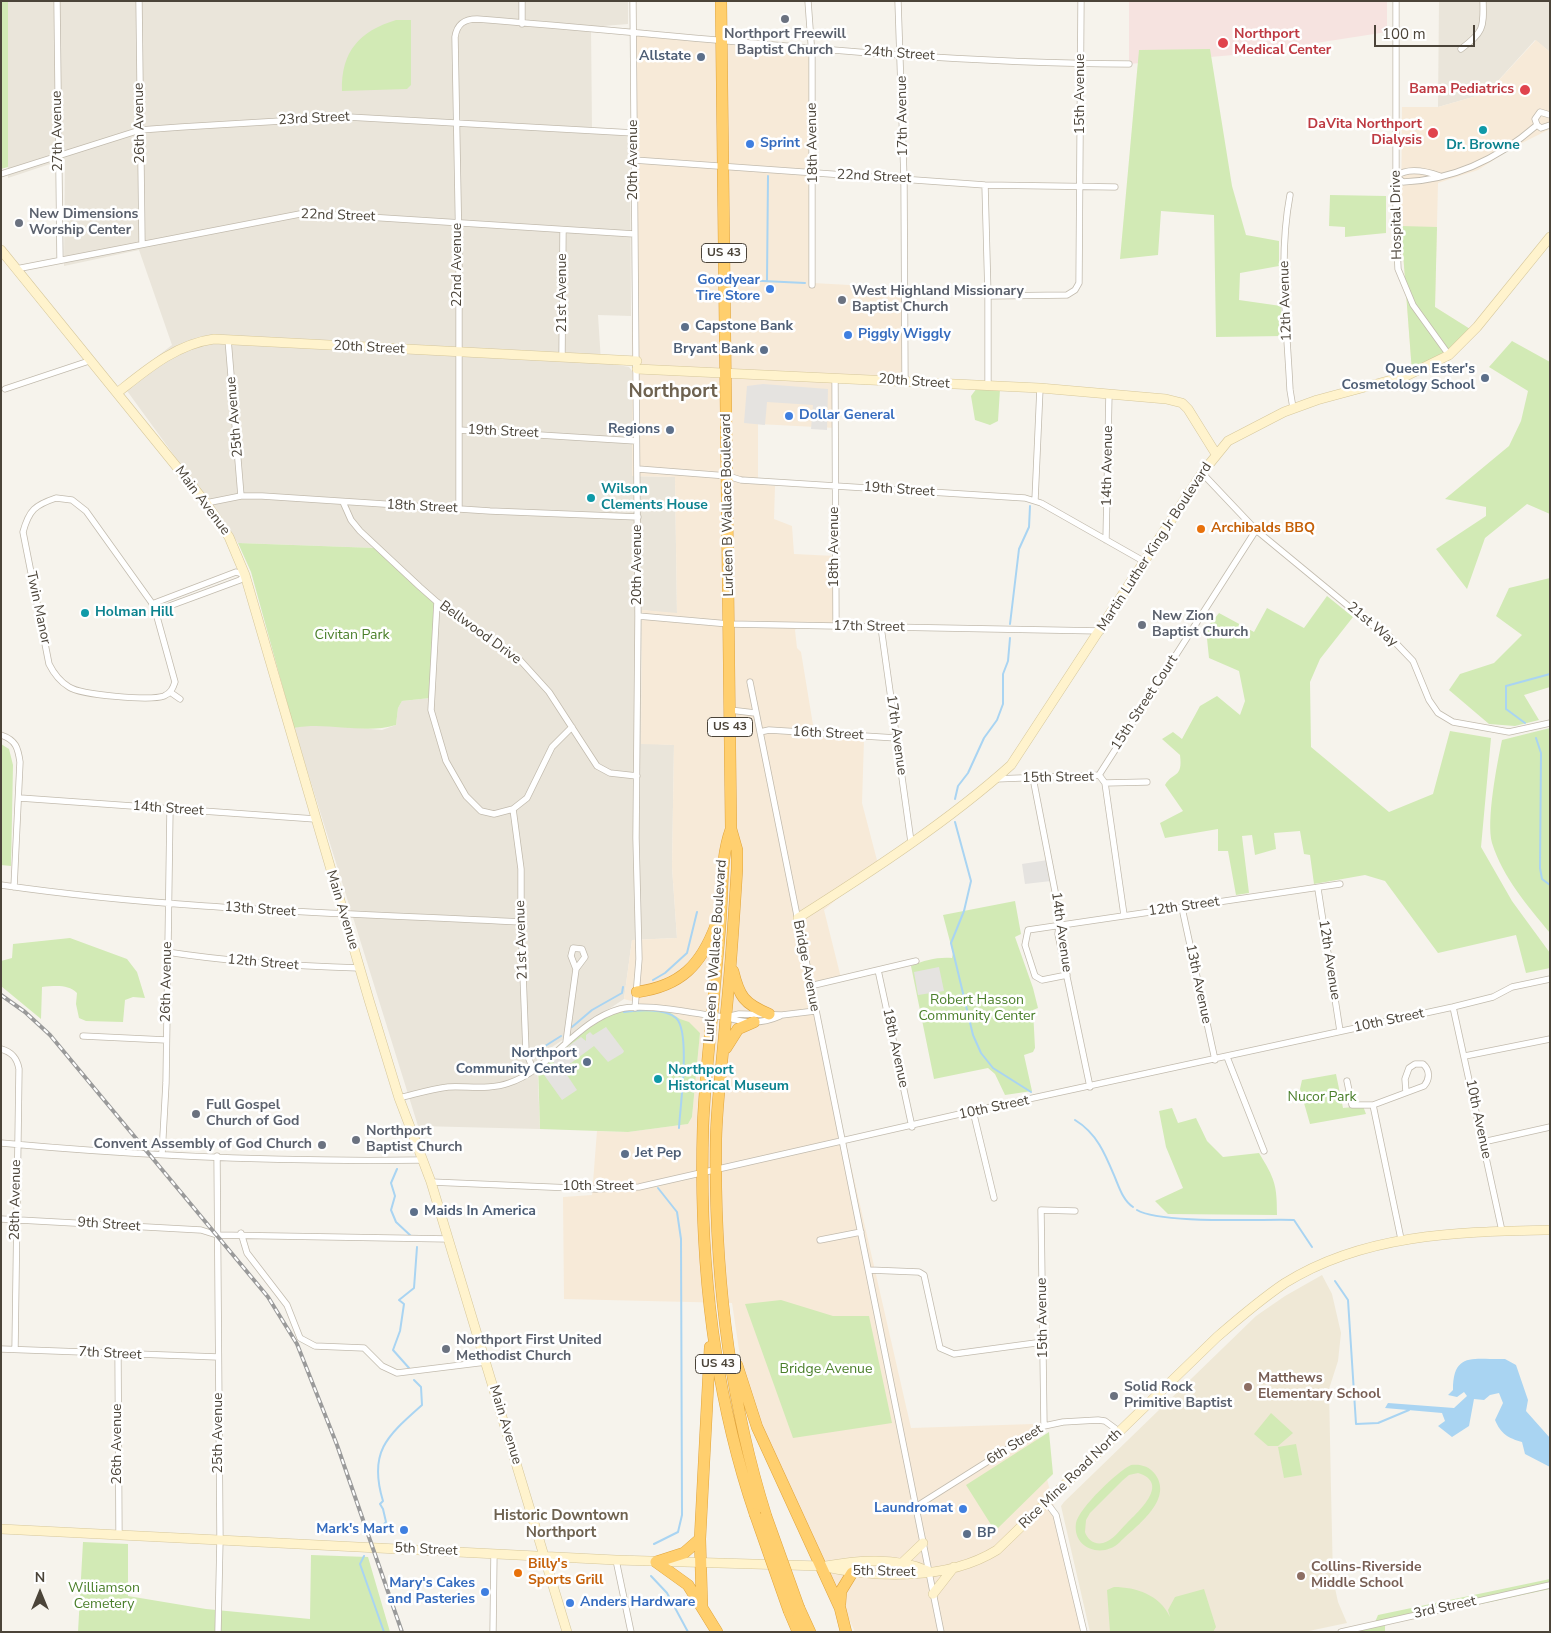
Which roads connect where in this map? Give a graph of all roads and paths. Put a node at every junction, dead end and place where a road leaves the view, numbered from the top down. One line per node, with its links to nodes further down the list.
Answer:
1 (57, 1): 26 (street, 27th Avenue)
2 (139, 1): 24 (street, 26th Avenue)
3 (522, 1): 12 (street)
4 (633, 1): 13 (street, 20th Avenue)
5 (721, 1): 14 (highway, Lurleen B Wallace Boulevard / US 43)
6 (808, 1): 15 (street, 18th Avenue)
7 (898, 1): 17 (street, 17th Avenue)
8 (1081, 1): 18 (street, 15th Avenue)
9 (1396, 1): 31 (street, Hospital Drive)
10 (1483, 1): 16 (street)
11 (461, 22): 12 (street, 24th Street); 21 (street, 22nd Avenue)
12 (522, 24): 13 (street, 24th Street)
13 (633, 32): 14 (street, 24th Street); 25 (street, 20th Avenue)
14 (723, 42): 15 (street, 24th Street); 28 (highway, Lurleen B Wallace Boulevard / US 43)
15 (811, 48): 17 (street, 24th Street); 30 (street, 18th Avenue)
16 (1461, 49)
17 (901, 55): 18 (street, 24th Street); 33 (street, 17th Avenue)
18 (1081, 64): 19 (street, 24th Street); 35 (street, 15th Avenue)
19 (1129, 64)
20 (1550, 115): 22 (street)
21 (456, 122): 24 (street, 23rd Street); 25 (street, 23rd Street); 38 (street, 22nd Avenue)
22 (1537, 125): 23 (street); 32 (street)
23 (1550, 125)
24 (140, 130): 26 (street, 23rd Street); 42 (street, 26th Avenue)
25 (634, 132): 27 (street, 20th Avenue)
26 (58, 157): 29 (street, 23rd Street); 44 (street, 27th Avenue)
27 (634, 160): 28 (street, 22nd Street); 40 (street, 20th Avenue)
28 (724, 167): 30 (street, 22nd Street); 54 (highway, Lurleen B Wallace Boulevard / US 43)
29 (1, 174)
30 (813, 174): 33 (street, 22nd Street); 46 (street, 18th Avenue)
31 (1396, 176): 32 (street); 32 (street); 51 (street, Hospital Drive)
32 (1440, 176)
33 (904, 179): 34 (street, 22nd Street); 56 (street, 17th Avenue)
34 (985, 185): 35 (street, 22nd Street); 47 (street)
35 (1081, 187): 36 (street, 22nd Street); 47 (street, 15th Avenue)
36 (1114, 187)
37 (1290, 195): 62 (street, 12th Avenue)
38 (458, 223): 39 (street, 22nd Street); 42 (street, 22nd Street); 49 (street, 22nd Avenue)
39 (563, 230): 40 (street, 22nd Street); 50 (street, 21st Avenue)
40 (634, 234): 53 (street, 20th Avenue)
41 (1550, 236): 51 (main road, Martin Luther King Jr Boulevard)
42 (142, 244): 44 (street, 22nd Street)
43 (1, 250): 45 (main road, Main Avenue)
44 (60, 260): 45 (street, 22nd Street)
45 (16, 269): 52 (main road, Main Avenue)
46 (812, 285)
47 (988, 296): 57 (street)
48 (228, 338): 49 (main road, 20th Street); 60 (main road, 20th Street); 70 (street, 25th Avenue)
49 (458, 352): 50 (main road, 20th Street); 63 (street, 22nd Avenue)
50 (562, 356): 53 (main road, 20th Street)
51 (1449, 356): 62 (main road, Martin Luther King Jr Boulevard)
52 (89, 361): 59 (street); 60 (main road, Main Avenue)
53 (637, 365): 54 (main road, 20th Street); 64 (street, 20th Avenue)
54 (726, 372): 55 (main road, 20th Street); 68 (highway, Lurleen B Wallace Boulevard / US 43)
55 (834, 378): 56 (main road, 20th Street); 69 (street, 18th Avenue)
56 (905, 381): 57 (main road, 20th Street)
57 (988, 385): 58 (main road, 20th Street)
58 (1040, 388): 61 (main road, 20th Street); 71 (street)
59 (5, 390)
60 (117, 392): 73 (main road, Main Avenue)
61 (1109, 393): 65 (main road, 20th Street); 77 (street, 14th Avenue)
62 (1293, 408): 65 (main road, Martin Luther King Jr Boulevard)
63 (459, 430): 64 (street, 19th Street); 74 (street, 22nd Avenue)
64 (636, 440): 66 (street, 20th Avenue)
65 (1216, 454): 67 (main road, Martin Luther King Jr Boulevard)
66 (638, 470): 68 (street, 19th Street); 75 (street, 20th Avenue)
67 (1202, 473): 76 (street, 21st Way); 78 (main road, Martin Luther King Jr Boulevard)
68 (728, 476): 69 (street, 19th Street); 84 (highway, Lurleen B Wallace Boulevard / US 43)
69 (835, 486): 71 (street, 19th Street); 85 (street, 18th Avenue)
70 (241, 496): 72 (street, 18th Street); 73 (street, 18th Street)
71 (1035, 500): 77 (street, 19th Street)
72 (343, 502): 74 (street, 18th Street); 80 (street, Bellwood Drive)
73 (206, 503): 79 (main road, Main Avenue)
74 (459, 509): 75 (street, 18th Street)
75 (638, 517): 83 (street, 20th Avenue)
76 (1256, 530): 93 (street, 21st Way); 99 (street, 15th Street Court)
77 (1106, 540): 78 (street, 19th Street)
78 (1145, 562): 87 (main road, Martin Luther King Jr Boulevard)
79 (245, 575): 81 (street); 82 (street); 107 (main road, Main Avenue)
80 (437, 602): 94 (street, Bellwood Drive); 106 (street)
81 (152, 604): 82 (street, Twin Manor); 89 (street, Twin Manor)
82 (156, 611): 89 (street, Twin Manor)
83 (638, 616): 84 (street, 17th Street); 98 (street, 20th Avenue)
84 (729, 624): 85 (street, 17th Street); 91 (highway, Lurleen B Wallace Boulevard / US 43)
85 (836, 626): 86 (street, 17th Street)
86 (881, 627): 87 (street, 17th Street); 97 (street, 17th Avenue)
87 (1100, 631): 101 (main road, Martin Luther King Jr Boulevard)
88 (750, 682): 92 (street, Bridge Avenue)
89 (170, 692): 90 (street)
90 (180, 699)
91 (730, 710): 92 (street); 108 (highway, Lurleen B Wallace Boulevard / US 43)
92 (755, 713): 95 (street, Bridge Avenue)
93 (1550, 722)
94 (572, 727): 98 (street, Bellwood Drive); 106 (street)
95 (760, 732): 97 (street, 16th Street); 119 (street, Bridge Avenue)
96 (1, 736): 104 (street)
97 (896, 738): 109 (street, 17th Avenue)
98 (637, 776): 131 (street, 20th Avenue)
99 (1099, 776): 100 (street, 15th Street); 103 (street, 15th Street)
100 (1033, 778): 101 (street, 15th Street); 121 (street, 14th Avenue)
101 (995, 779): 109 (main road, Martin Luther King Jr Boulevard)
102 (1148, 782): 103 (street, 15th Street)
103 (1105, 783): 118 (street)
104 (20, 798): 105 (street, 14th Street); 112 (street)
105 (170, 809): 107 (street, 14th Street); 114 (street, 26th Avenue)
106 (512, 810): 120 (street, 21st Avenue)
107 (315, 819): 117 (main road, Main Avenue)
108 (731, 829): 116 (highway, Lurleen B Wallace Boulevard / US 43); 124 (highway, Lurleen B Wallace Boulevard / US 43)
109 (911, 842): 119 (main road, Martin Luther King Jr Boulevard)
110 (1340, 884): 113 (street, 12th Street)
111 (1, 885): 112 (street, 13th Street)
112 (14, 887): 114 (street, 13th Street)
113 (1318, 888): 115 (street, 12th Street); 140 (street, 12th Avenue)
114 (169, 903): 117 (street, 13th Street); 122 (street, 26th Avenue)
115 (1182, 908): 118 (street, 12th Street); 148 (street, 13th Avenue)
116 (721, 911): 131 (highway); 137 (highway, Lurleen B Wallace Boulevard / US 43)
117 (344, 914): 120 (street, 13th Street); 125 (main road, Main Avenue)
118 (1124, 915): 121 (street, 12th Street)
119 (798, 918): 130 (street, Bridge Avenue)
120 (521, 922): 150 (street, 21st Avenue)
121 (1059, 925): 128 (street, 14th Avenue); 128 (street, 12th Street)
122 (167, 952): 125 (street, 12th Street); 143 (street, 26th Avenue)
123 (916, 961): 127 (street)
124 (730, 962): 135 (highway); 138 (highway, Lurleen B Wallace Boulevard / US 43)
125 (360, 968): 154 (main road, Main Avenue)
126 (576, 969): 144 (street)
127 (878, 970): 130 (street); 157 (street, 18th Avenue)
128 (1067, 975): 152 (street, 14th Avenue)
129 (1550, 979): 132 (street, 10th Street)
130 (810, 986): 134 (street, Bridge Avenue)
131 (637, 992): 133 (street, 20th Avenue)
132 (1453, 1007): 140 (street, 10th Street); 146 (street, 10th Avenue)
133 (635, 1008): 137 (street); 144 (street)
134 (815, 1011): 136 (street); 159 (street, Bridge Avenue)
135 (769, 1014): 136 (street); 138 (street)
136 (782, 1015): 139 (street)
137 (712, 1016): 138 (street); 168 (highway, Lurleen B Wallace Boulevard / US 43)
138 (726, 1017): 139 (street); 149 (highway, Lurleen B Wallace Boulevard / US 43)
139 (754, 1022): 149 (highway)
140 (1340, 1031): 147 (street, 10th Street)
141 (83, 1036): 143 (street)
142 (1550, 1039): 146 (street)
143 (166, 1040): 164 (street, 26th Avenue)
144 (566, 1042): 150 (street)
145 (1, 1049): 162 (street, 28th Avenue)
146 (1465, 1056): 160 (street, 10th Avenue)
147 (1227, 1057): 148 (street, 10th Street); 163 (street)
148 (1215, 1060): 152 (street, 10th Street)
149 (721, 1061): 167 (highway, Lurleen B Wallace Boulevard / US 43)
150 (533, 1069): 154 (street)
151 (1347, 1080): 155 (street)
152 (1090, 1087): 156 (street, 10th Street)
153 (1406, 1092): 153 (street); 155 (street)
154 (400, 1098): 166 (main road, Main Avenue)
155 (1373, 1104): 179 (street)
156 (973, 1112): 157 (street, 10th Street); 170 (street)
157 (912, 1127): 159 (street, 10th Street)
158 (1550, 1127): 160 (street)
159 (842, 1142): 167 (street, 10th Street); 176 (street, Bridge Avenue)
160 (1483, 1142): 175 (street, 10th Avenue)
161 (1, 1143): 162 (street)
162 (18, 1145): 164 (street); 173 (street, 28th Avenue)
163 (1264, 1151)
164 (162, 1154): 165 (street)
165 (217, 1156): 166 (street); 178 (street, 25th Avenue)
166 (423, 1160): 169 (main road, Main Avenue)
167 (717, 1171): 168 (street, 10th Street); 184 (highway, Lurleen B Wallace Boulevard / US 43)
168 (703, 1174): 169 (street, 10th Street); 183 (highway, Lurleen B Wallace Boulevard / US 43)
169 (431, 1182): 180 (main road, Main Avenue)
170 (994, 1198)
171 (1075, 1211): 185 (street, 15th Avenue)
172 (1, 1219): 173 (street, 9th Street)
173 (16, 1220): 178 (street, 9th Street); 187 (street, 28th Avenue)
174 (1550, 1230): 175 (main road, Rice Mine Road North)
175 (1502, 1231): 179 (main road, Rice Mine Road North)
176 (861, 1232): 181 (street); 182 (street, Bridge Avenue)
177 (240, 1233): 178 (street); 180 (street); 190 (street)
178 (217, 1234): 189 (street, 25th Avenue)
179 (1401, 1239): 192 (main road, Rice Mine Road North)
180 (449, 1240): 190 (main road, Main Avenue)
181 (820, 1240)
182 (869, 1270): 185 (street); 194 (street, Bridge Avenue)
183 (709, 1305): 195 (highway, Lurleen B Wallace Boulevard / US 43); 199 (highway)
184 (728, 1340): 195 (highway, Lurleen B Wallace Boulevard / US 43); 207 (highway)
185 (1043, 1342): 191 (street, 15th Avenue)
186 (1, 1349): 187 (street, 7th Street)
187 (15, 1349): 188 (street, 7th Street)
188 (118, 1354): 189 (street, 7th Street); 197 (street, 26th Avenue)
189 (218, 1357): 198 (street, 25th Avenue)
190 (486, 1362): 202 (main road, Main Avenue)
191 (1044, 1426): 192 (street, 6th Street); 194 (street, 6th Street)
192 (1120, 1432): 193 (main road, Rice Mine Road North)
193 (1047, 1503): 208 (main road, Rice Mine Road North); 225 (street)
194 (917, 1506): 200 (street, Bridge Avenue)
195 (761, 1515): 215 (highway, Lurleen B Wallace Boulevard / US 43, bridge)
196 (1, 1529): 197 (main road, 5th Street)
197 (119, 1534): 198 (main road, 5th Street)
198 (220, 1539): 201 (main road, 5th Street); 216 (street, 25th Avenue)
199 (700, 1539): 204 (highway); 206 (highway)
200 (923, 1543): 205 (main road); 209 (street, Bridge Avenue)
201 (494, 1553): 202 (main road, 5th Street); 217 (street)
202 (544, 1555): 203 (main road, 5th Street); 218 (main road, Main Avenue)
203 (616, 1560): 204 (main road, 5th Street); 219 (street)
204 (656, 1562): 206 (main road, 5th Street); 213 (highway)
205 (902, 1563): 207 (main road, 5th Street); 209 (main road, 5th Street)
206 (701, 1564): 207 (main road, 5th Street); 213 (highway)
207 (820, 1566): 210 (main road, 5th Street); 214 (highway)
208 (954, 1567): 209 (main road, Rice Mine Road North); 212 (main road)
209 (928, 1571): 210 (main road, 5th Street); 212 (street, Bridge Avenue)
210 (852, 1573): 214 (highway)
211 (1550, 1585): 226 (street, 3rd Street)
212 (933, 1594): 224 (street, Bridge Avenue)
213 (702, 1606): 220 (highway)
214 (840, 1608): 223 (highway)
215 (794, 1609): 221 (highway, Lurleen B Wallace Boulevard / US 43); 222 (highway, Lurleen B Wallace Boulevard / US 43)
216 (218, 1632)
217 (493, 1632)
218 (567, 1632)
219 (630, 1632)
220 (717, 1632)
221 (798, 1632)
222 (810, 1632)
223 (846, 1632)
224 (941, 1632)
225 (1084, 1632)
226 (1341, 1632)

